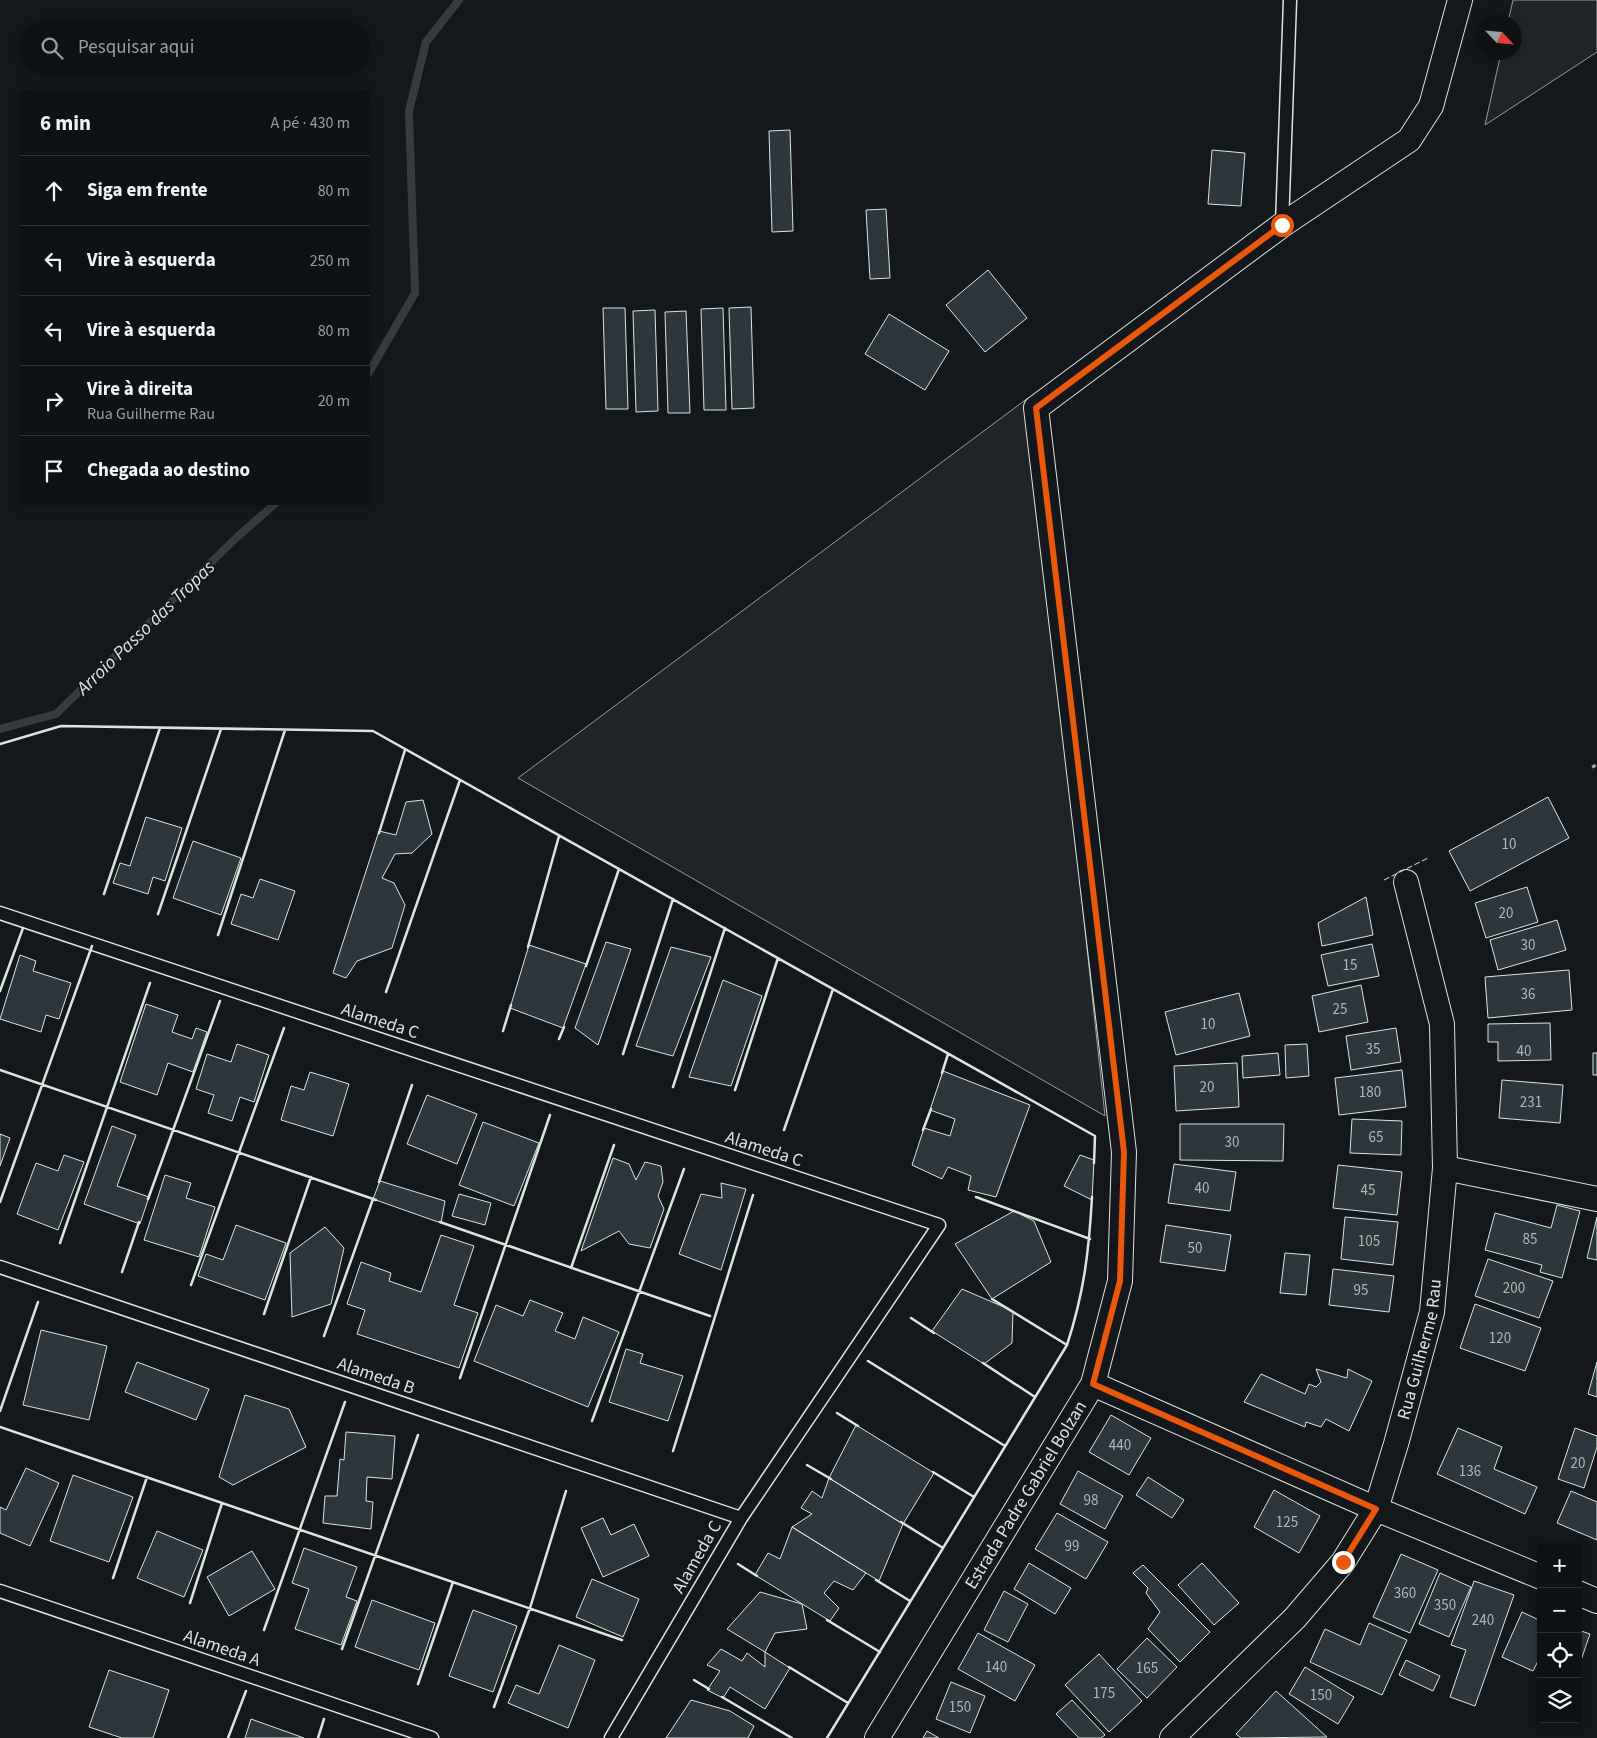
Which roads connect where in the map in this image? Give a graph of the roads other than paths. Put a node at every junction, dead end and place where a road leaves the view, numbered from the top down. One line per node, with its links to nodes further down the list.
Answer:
1 (1290, 0): 3 (lane)
2 (1460, 0): 3 (street, Estrada Padre Gabriel Bolzan)
3 (1282, 225): 9 (street, Estrada Padre Gabriel Bolzan)
4 (1406, 882): 6 (street, Rua Guilherme Rau)
5 (0, 914): 11 (lane, Alameda C)
6 (1445, 1168): 7 (street); 10 (street, Rua Guilherme Rau)
7 (1597, 1199)
8 (0, 1267): 11 (lane, Alameda B)
9 (1093, 1384): 10 (street); 18 (street, Estrada Padre Gabriel Bolzan)
10 (1376, 1509): 12 (street); 19 (street, Rua Guilherme Rau)
11 (741, 1518): 17 (lane, Alameda C)
12 (1537, 1576)
13 (0, 1591): 16 (lane, Alameda A)
14 (1582, 1595): 15 (street)
15 (1597, 1601)
16 (432, 1738)
17 (611, 1738)
18 (877, 1738)
19 (1172, 1738)

